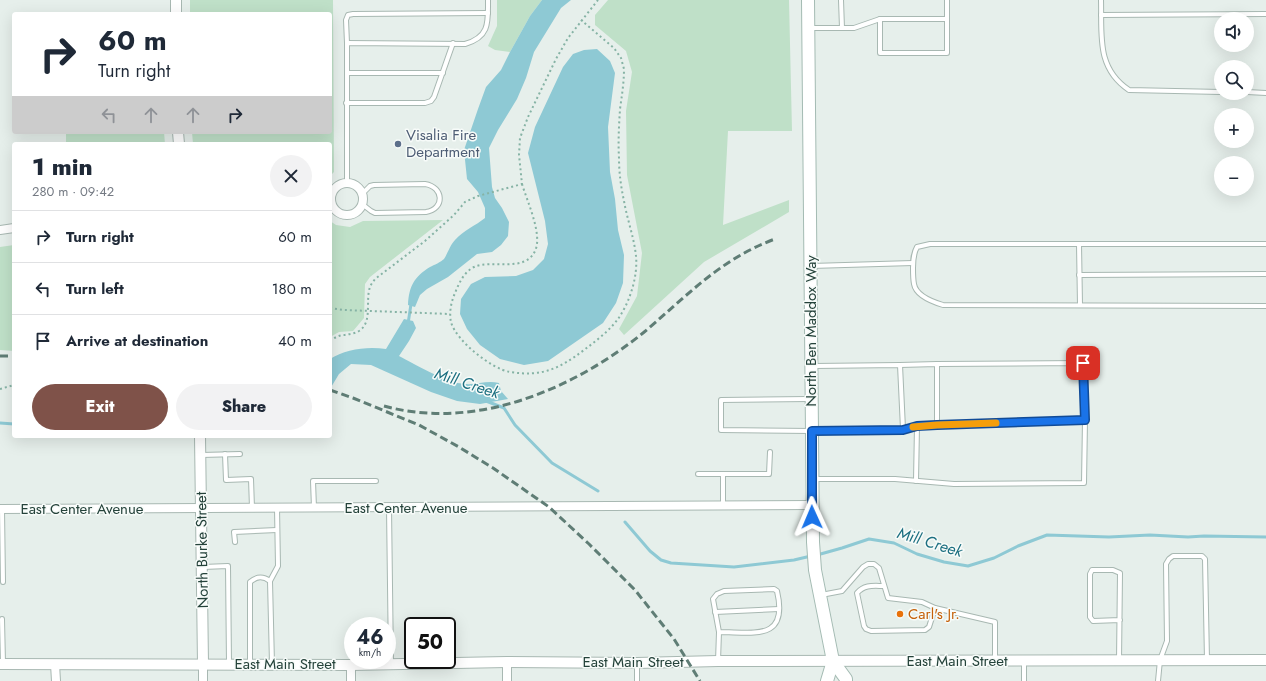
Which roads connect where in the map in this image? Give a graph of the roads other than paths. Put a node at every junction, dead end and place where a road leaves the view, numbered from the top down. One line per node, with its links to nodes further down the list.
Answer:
1 (176, 0): 7 (street)
2 (488, 0): 8 (lane)
3 (808, 0): 13 (main road, North Ben Maddox Way)
4 (841, 0): 14 (lane)
5 (947, 0): 12 (lane)
6 (1100, 0): 10 (lane)
7 (176, 12)
8 (488, 13): 15 (lane); 16 (lane)
9 (1266, 14): 10 (lane)
10 (1101, 15): 19 (lane)
11 (880, 19): 12 (lane); 12 (lane); 14 (lane)
12 (947, 19)
13 (808, 28): 14 (lane); 33 (main road, North Ben Maddox Way)
14 (842, 28)
15 (347, 43): 16 (lane); 17 (lane)
16 (453, 43): 18 (lane)
17 (347, 73): 18 (lane); 22 (lane)
18 (443, 73): 22 (lane)
19 (1214, 92)
20 (1254, 92): 21 (lane)
21 (1266, 93)
22 (346, 103): 23 (lane)
23 (347, 183): 24 (street); 25 (street)
24 (332, 189)
25 (362, 194): 26 (street); 26 (lane)
26 (362, 204): 27 (street)
27 (332, 208)
28 (12, 228): 29 (street)
29 (0, 230)
30 (1079, 244): 31 (lane); 32 (lane); 34 (lane)
31 (1266, 244)
32 (913, 263): 33 (lane); 36 (lane)
33 (811, 266): 40 (main road, North Ben Maddox Way)
34 (1080, 274): 35 (lane); 36 (lane)
35 (1266, 274)
36 (1080, 305): 37 (lane)
37 (1266, 306)
38 (937, 364): 39 (lane); 42 (lane); 43 (lane)
39 (900, 365): 40 (lane); 45 (lane)
40 (811, 366): 41 (main road, North Ben Maddox Way)
41 (812, 399): 46 (main road, North Ben Maddox Way); 46 (lane)
42 (1085, 420): 43 (lane); 56 (lane)
43 (937, 425): 44 (lane)
44 (917, 426): 45 (lane); 56 (lane)
45 (903, 430): 46 (lane)
46 (812, 431): 54 (main road, North Ben Maddox Way)
47 (200, 438): 51 (street, North Burke Street)
48 (770, 452): 53 (lane)
49 (225, 454): 50 (lane); 51 (lane); 60 (lane)
50 (240, 454)
51 (201, 455): 59 (street, North Burke Street)
52 (698, 474): 53 (lane)
53 (723, 474): 58 (lane)
54 (812, 479): 56 (lane); 57 (main road, North Ben Maddox Way)
55 (376, 481): 62 (lane)
56 (916, 481)
57 (812, 505): 58 (street, East Center Avenue); 71 (main road, North Ben Maddox Way)
58 (723, 506): 63 (street, East Center Avenue)
59 (202, 508): 60 (street, East Center Avenue); 64 (street, East Center Avenue); 67 (street, North Burke Street)
60 (252, 508): 61 (street, East Center Avenue)
61 (277, 508): 62 (street, East Center Avenue); 65 (lane)
62 (314, 508): 63 (street, East Center Avenue)
63 (389, 508): 75 (lane)
64 (1, 509): 69 (lane)
65 (277, 530): 66 (lane); 68 (lane)
66 (235, 542)
67 (202, 567): 91 (street, North Burke Street); 92 (lane)
68 (270, 581): 93 (lane); 94 (lane)
69 (4, 582)
70 (884, 586): 71 (lane); 72 (lane); 72 (lane)
71 (820, 596): 84 (main road, North Ben Maddox Way)
72 (935, 608): 79 (lane)
73 (779, 609): 74 (lane); 74 (lane); 78 (lane)
74 (716, 612): 78 (lane)
75 (390, 617)
76 (2, 619): 89 (lane)
77 (1120, 620): 77 (lane); 86 (lane)
78 (719, 632): 83 (lane)
79 (995, 660): 84 (street, East Main Street); 85 (street, East Main Street)
80 (1160, 660): 81 (street, East Main Street); 81 (lane); 86 (street, East Main Street); 106 (lane)
81 (1208, 660): 82 (street, East Main Street)
82 (1266, 660)
83 (718, 661): 84 (street, East Main Street); 88 (street, East Main Street)
84 (833, 661): 103 (main road); 104 (main road)
85 (1024, 661): 86 (street, East Main Street); 105 (lane)
86 (1119, 661)
87 (507, 662): 88 (street, East Main Street); 95 (street, East Main Street); 101 (street)
88 (637, 663): 102 (lane)
89 (1, 664): 90 (street, East Main Street)
90 (56, 664): 91 (street, East Main Street); 98 (street)
91 (203, 664): 92 (street, East Main Street); 99 (street)
92 (229, 664): 93 (street, East Main Street)
93 (250, 664): 94 (street, East Main Street)
94 (272, 664): 96 (street, East Main Street)
95 (396, 664)
96 (344, 665)
97 (351, 669): 100 (street)
98 (56, 681)
99 (203, 681)
100 (352, 681)
101 (507, 681)
102 (637, 681)
103 (827, 681)
104 (846, 681)
105 (1024, 681)
106 (1158, 681)

